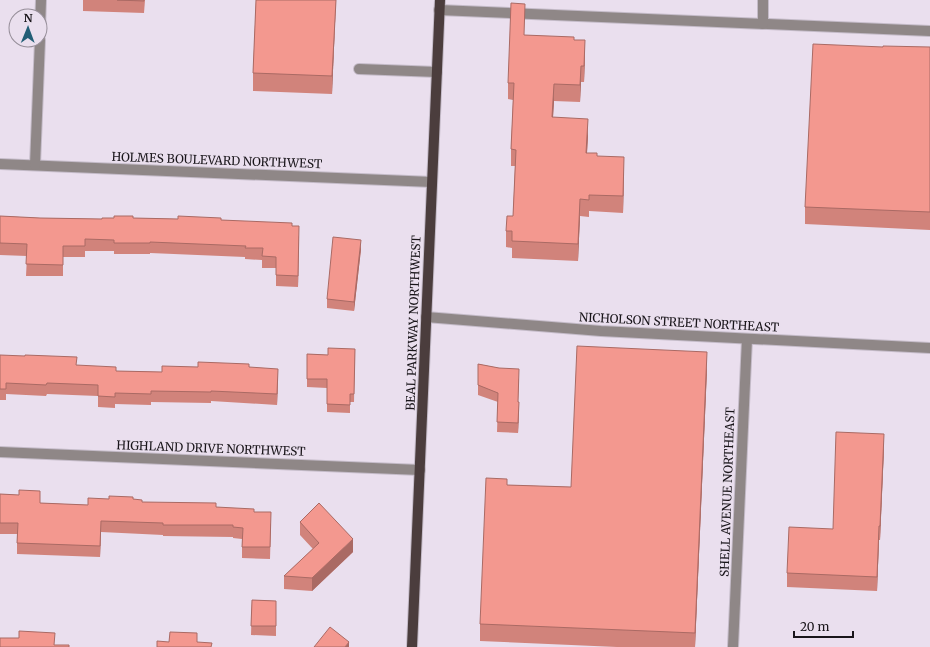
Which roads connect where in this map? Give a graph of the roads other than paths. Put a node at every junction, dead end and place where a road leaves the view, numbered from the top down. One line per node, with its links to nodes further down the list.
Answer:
1 (763, 0): 3 (street)
2 (440, 5): 3 (street); 7 (main road, BEAL PARKWAY NORTHWEST)
3 (763, 24): 4 (street)
4 (930, 31)
5 (40, 48): 9 (street)
6 (359, 69): 7 (street)
7 (437, 72): 10 (main road, BEAL PARKWAY NORTHWEST)
8 (0, 164): 9 (street, HOLMES BOULEVARD NORTHWEST)
9 (36, 165): 10 (street, HOLMES BOULEVARD NORTHWEST)
10 (432, 182): 11 (main road, BEAL PARKWAY NORTHWEST)
11 (426, 317): 12 (street, NICHOLSON STREET NORTHEAST); 15 (main road, BEAL PARKWAY NORTHWEST)
12 (747, 339): 13 (street, NICHOLSON STREET NORTHEAST); 17 (street, SHELL AVENUE NORTHEAST)
13 (930, 348)
14 (0, 452): 15 (street, HIGHLAND DRIVE NORTHWEST)
15 (420, 470): 16 (main road, BEAL PARKWAY NORTHWEST)
16 (412, 647)
17 (733, 647)

